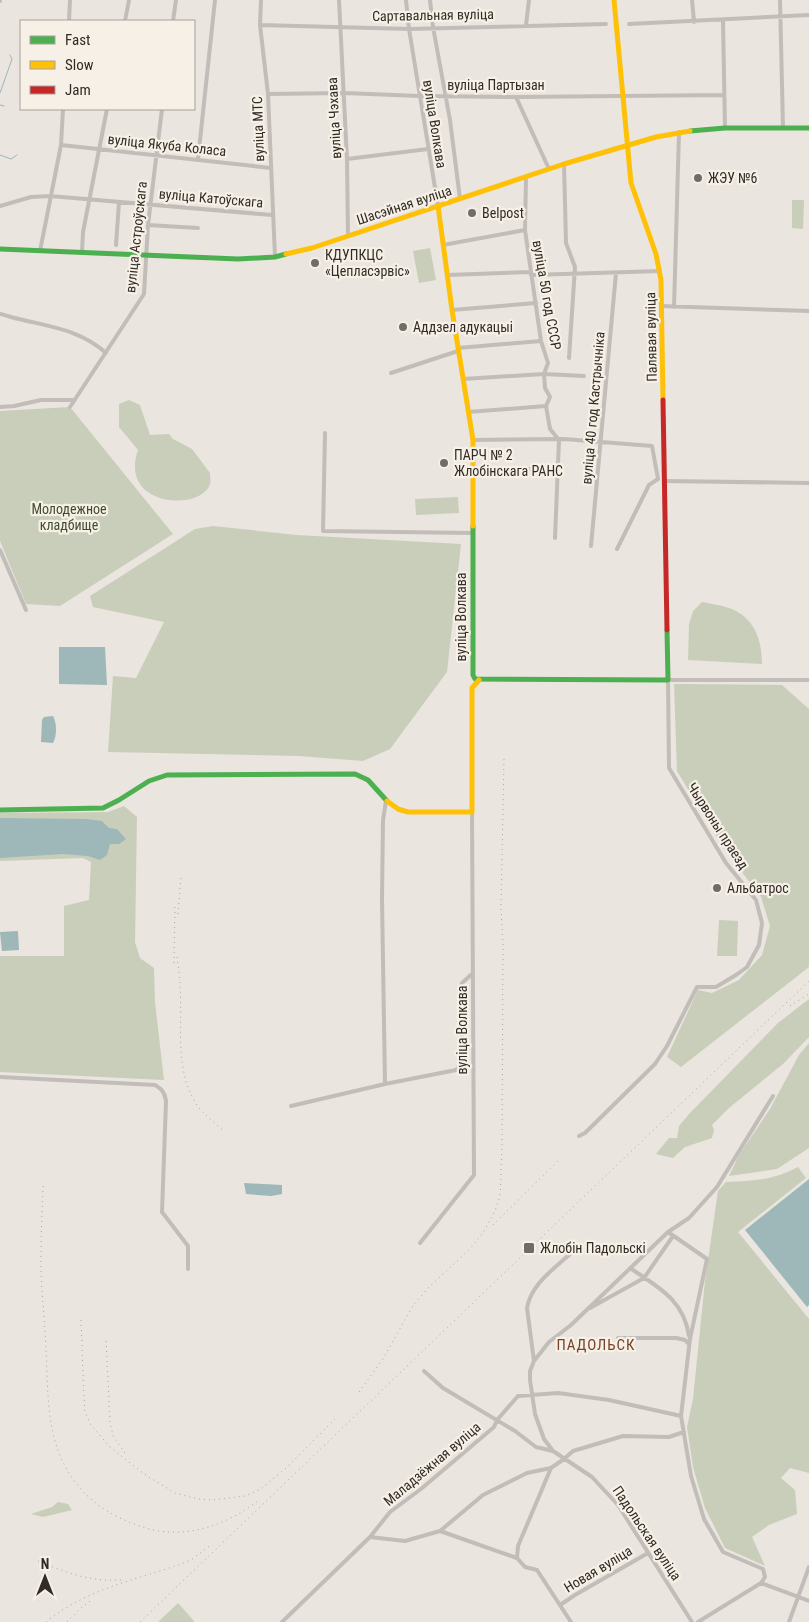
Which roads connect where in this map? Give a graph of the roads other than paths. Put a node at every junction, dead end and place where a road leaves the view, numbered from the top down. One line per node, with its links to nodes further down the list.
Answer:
1 (70, 0): 15 (street)
2 (129, 0): 16 (street)
3 (176, 0): 17 (street)
4 (215, 0): 46 (street)
5 (261, 0): 22 (street, вуліца МТС)
6 (339, 0): 25 (street, вуліца Чэхава)
7 (406, 0): 26 (street, вуліца Волкава)
8 (430, 0): 24 (street)
9 (529, 0): 23 (street)
10 (614, 0): 29 (street, Палявая вуліца)
11 (692, 0): 19 (street)
12 (780, 0): 14 (street)
13 (809, 15): 14 (street)
14 (781, 17): 18 (street); 38 (street)
15 (69, 20)
16 (125, 20)
17 (173, 20)
18 (723, 21): 19 (street); 30 (street)
19 (694, 22): 21 (street)
20 (606, 24): 23 (street, Сартавальная вуліца)
21 (629, 24)
22 (260, 25): 25 (street, Сартавальная вуліца); 28 (street, вуліца МТС)
23 (526, 25): 24 (street, Сартавальная вуліца)
24 (433, 27): 26 (street, Сартавальная вуліца); 32 (street)
25 (340, 28): 26 (street, Сартавальная вуліца); 27 (street, вуліца Чэхава)
26 (409, 29): 31 (street, вуліца Волкава)
27 (344, 93): 28 (street, вуліца Партызан); 31 (street, вуліца Партызан); 47 (street, вуліца Чэхава)
28 (268, 94): 49 (street, вуліца МТС)
29 (623, 95): 30 (street, вуліца Партызан); 33 (street, вуліца Партызан); 42 (street, Палявая вуліца)
30 (723, 95): 37 (street)
31 (420, 96): 32 (street, вуліца Партызан); 44 (street, вуліца Волкава)
32 (444, 96): 33 (street, вуліца Партызан); 54 (street)
33 (516, 97): 50 (street)
34 (63, 110): 41 (street)
35 (107, 110): 43 (street)
36 (162, 110): 45 (street, вуліца Астроўскага)
37 (725, 128): 38 (street, Шасэйная вуліца); 40 (street, Шасэйная вуліца)
38 (783, 128): 39 (street, Шасэйная вуліца)
39 (809, 128)
40 (679, 132): 42 (street, Шасэйная вуліца); 78 (street)
41 (61, 145): 43 (street, вуліца Якуба Коласа); 52 (street)
42 (627, 145): 48 (street, Шасэйная вуліца); 71 (street, Палявая вуліца)
43 (99, 149): 45 (street, вуліца Якуба Коласа); 53 (street)
44 (428, 149): 47 (street); 58 (street, вуліца Волкава)
45 (157, 155): 46 (street, вуліца Якуба Коласа); 56 (street, вуліца Астроўскага)
46 (198, 159): 49 (street, вуліца Якуба Коласа)
47 (347, 159): 63 (street, вуліца Чэхава)
48 (564, 164): 50 (street, Шасэйная вуліца); 74 (street)
49 (271, 168): 59 (street, вуліца МТС)
50 (549, 169): 51 (street, Шасэйная вуліца)
51 (526, 177): 54 (street, Шасэйная вуліца); 62 (street, вуліца 50 год СССР)
52 (50, 196): 53 (street, вуліца Катоўскага); 57 (street, вуліца Катоўскага); 67 (street)
53 (89, 199): 55 (street, вуліца Катоўскага); 68 (street)
54 (460, 199): 58 (street, Шасэйная вуліца)
55 (120, 202): 56 (street, вуліца Катоўскага); 64 (street)
56 (150, 205): 59 (street, вуліца Катоўскага); 60 (street, вуліца Астроўскага)
57 (0, 206)
58 (438, 206): 63 (street, Шасэйная вуліца); 65 (street, вуліца Волкава)
59 (272, 215): 70 (street, вуліца МТС)
60 (148, 225): 61 (street); 69 (street, вуліца Астроўскага)
61 (198, 228)
62 (525, 230): 65 (street); 73 (street, вуліца 50 год СССР)
63 (348, 236): 70 (street, Шасэйная вуліца)
64 (116, 245)
65 (443, 245): 75 (street, вуліца Волкава)
66 (0, 249): 67 (street, Шасэйная вуліца)
67 (40, 251): 68 (street, Шасэйная вуліца)
68 (82, 252): 69 (street, Шасэйная вуліца)
69 (146, 254): 70 (street, Шасэйная вуліца); 84 (street, вуліца Астроўскага)
70 (275, 257)
71 (660, 271): 72 (street); 77 (street, Палявая вуліца)
72 (616, 272): 74 (street); 98 (street, вуліца 40 год Кастрычніка)
73 (531, 273): 74 (street); 75 (street); 76 (street, вуліца 50 год СССР)
74 (575, 273): 85 (street)
75 (447, 275): 79 (street, вуліца Волкава)
76 (536, 303): 79 (street); 82 (street, вуліца 50 год СССР)
77 (661, 306): 78 (street); 102 (street, Палявая вуліца)
78 (674, 307): 80 (street)
79 (452, 310): 83 (street, вуліца Волкава)
80 (809, 311)
81 (0, 314): 84 (street)
82 (541, 341): 83 (street); 87 (street, вуліца 50 год СССР)
83 (458, 350): 86 (street); 89 (street, вуліца Волкава)
84 (106, 353): 90 (street, вуліца Астроўскага)
85 (570, 358)
86 (391, 373)
87 (544, 374): 88 (street); 89 (street); 91 (street, вуліца 50 год СССР)
88 (584, 376)
89 (463, 379): 94 (street, вуліца Волкава)
90 (75, 400): 92 (street); 93 (street, вуліца Астроўскага)
91 (546, 406): 94 (street); 97 (street, вуліца 50 год СССР)
92 (0, 407)
93 (70, 407)
94 (468, 412): 96 (street, вуліца Волкава)
95 (325, 433): 104 (street)
96 (473, 440): 97 (street); 100 (street, вуліца Волкава)
97 (559, 440): 98 (street); 99 (street, вуліца 50 год СССР)
98 (601, 442): 101 (street); 106 (street, вуліца 40 год Кастрычніка)
99 (558, 469): 100 (street); 105 (street, вуліца 50 год СССР)
100 (473, 473): 104 (street, вуліца Волкава)
101 (658, 479): 102 (street); 107 (street)
102 (665, 479): 103 (street); 111 (street, Палявая вуліца)
103 (809, 484)
104 (473, 533): 110 (street, вуліца Волкава)
105 (555, 538)
106 (591, 546)
107 (617, 549)
108 (0, 550): 109 (street)
109 (26, 610)
110 (480, 680): 111 (street); 115 (street, вуліца Волкава)
111 (668, 680): 112 (street); 121 (street, Чырвоны праезд)
112 (809, 680)
113 (386, 801): 114 (street); 115 (street); 118 (street)
114 (0, 810)
115 (472, 812): 116 (street, вуліца Волкава)
116 (473, 973): 118 (street); 124 (street, вуліца Волкава)
117 (0, 1077): 127 (street)
118 (385, 1084): 120 (street)
119 (773, 1096): 122 (street)
120 (291, 1106)
121 (579, 1136)
122 (668, 1232): 123 (street); 126 (street)
123 (673, 1236): 128 (street); 131 (street)
124 (420, 1243)
125 (570, 1254): 133 (street)
126 (630, 1268): 128 (street); 129 (street)
127 (188, 1269)
128 (644, 1278): 129 (street); 131 (street)
129 (585, 1311): 133 (street)
130 (618, 1338): 132 (street)
131 (690, 1339): 132 (street)
132 (689, 1344): 136 (street)
133 (534, 1361): 135 (street)
134 (424, 1371): 137 (street, Падольская вуліца)
135 (532, 1396): 136 (street, Маладзёжная вуліца); 137 (street, Маладзёжная вуліца); 139 (street)
136 (681, 1416): 138 (street)
137 (497, 1420): 139 (street, Падольская вуліца); 143 (street, Маладзёжная вуліца)
138 (684, 1432): 140 (street); 147 (street)
139 (553, 1451): 140 (street, Падольская вуліца)
140 (564, 1460): 141 (street); 144 (street, Падольская вуліца)
141 (551, 1468): 142 (street); 145 (street)
142 (440, 1531): 143 (street); 145 (street)
143 (370, 1537): 151 (street, Маладзёжная вуліца)
144 (648, 1553): 150 (street, Новая вуліца); 153 (street, Падольская вуліца)
145 (517, 1558): 150 (street)
146 (809, 1567): 148 (street)
147 (761, 1583): 148 (street); 154 (street)
148 (798, 1597): 149 (street); 155 (street)
149 (809, 1601)
150 (560, 1606): 152 (street)
151 (282, 1622)
152 (571, 1622)
153 (692, 1622)
154 (698, 1622)
155 (789, 1622)

